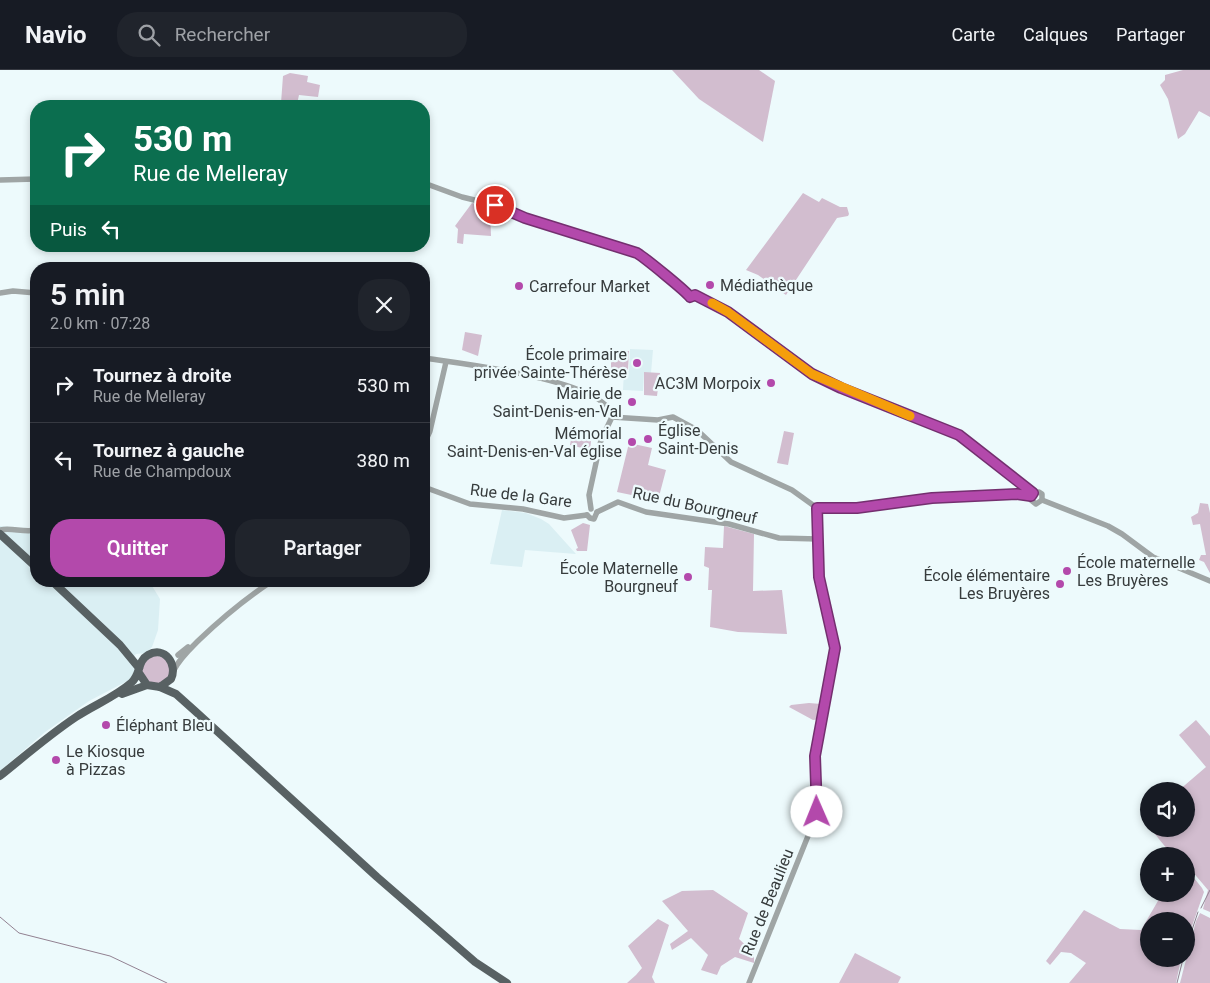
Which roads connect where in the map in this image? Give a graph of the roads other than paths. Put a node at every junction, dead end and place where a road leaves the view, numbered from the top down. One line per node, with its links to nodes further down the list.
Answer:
1 (30, 179): 2 (street)
2 (0, 180)
3 (430, 185): 11 (street)
4 (30, 292): 5 (street)
5 (0, 293)
6 (430, 359): 7 (street)
7 (446, 362): 8 (street); 9 (street)
8 (612, 417): 13 (street); 14 (street)
9 (430, 431)
10 (430, 490): 16 (street, Rue de la Gare)
11 (1032, 494): 12 (street); 12 (street); 14 (street)
12 (1042, 500): 21 (street)
13 (591, 508): 15 (street); 16 (street)
14 (817, 508): 19 (street)
15 (597, 512): 16 (street); 19 (street, Rue du Bourgneuf)
16 (587, 515)
17 (30, 531): 18 (street)
18 (0, 532): 20 (main road)
19 (818, 539): 36 (street, Rue de Beaulieu)
20 (30, 561)
21 (1210, 582)
22 (58, 587): 27 (main road)
23 (263, 587): 24 (street)
24 (212, 627): 25 (street); 28 (street)
25 (178, 655): 26 (main road)
26 (170, 658): 27 (main road); 28 (main road)
27 (139, 663): 30 (main road); 32 (main road)
28 (174, 670): 29 (main road)
29 (171, 679): 31 (main road); 33 (main road)
30 (147, 685): 31 (main road); 32 (main road)
31 (160, 687): 33 (main road)
32 (108, 698): 34 (main road)
33 (194, 711): 35 (main road)
34 (0, 776)
35 (507, 983)
36 (749, 983)

